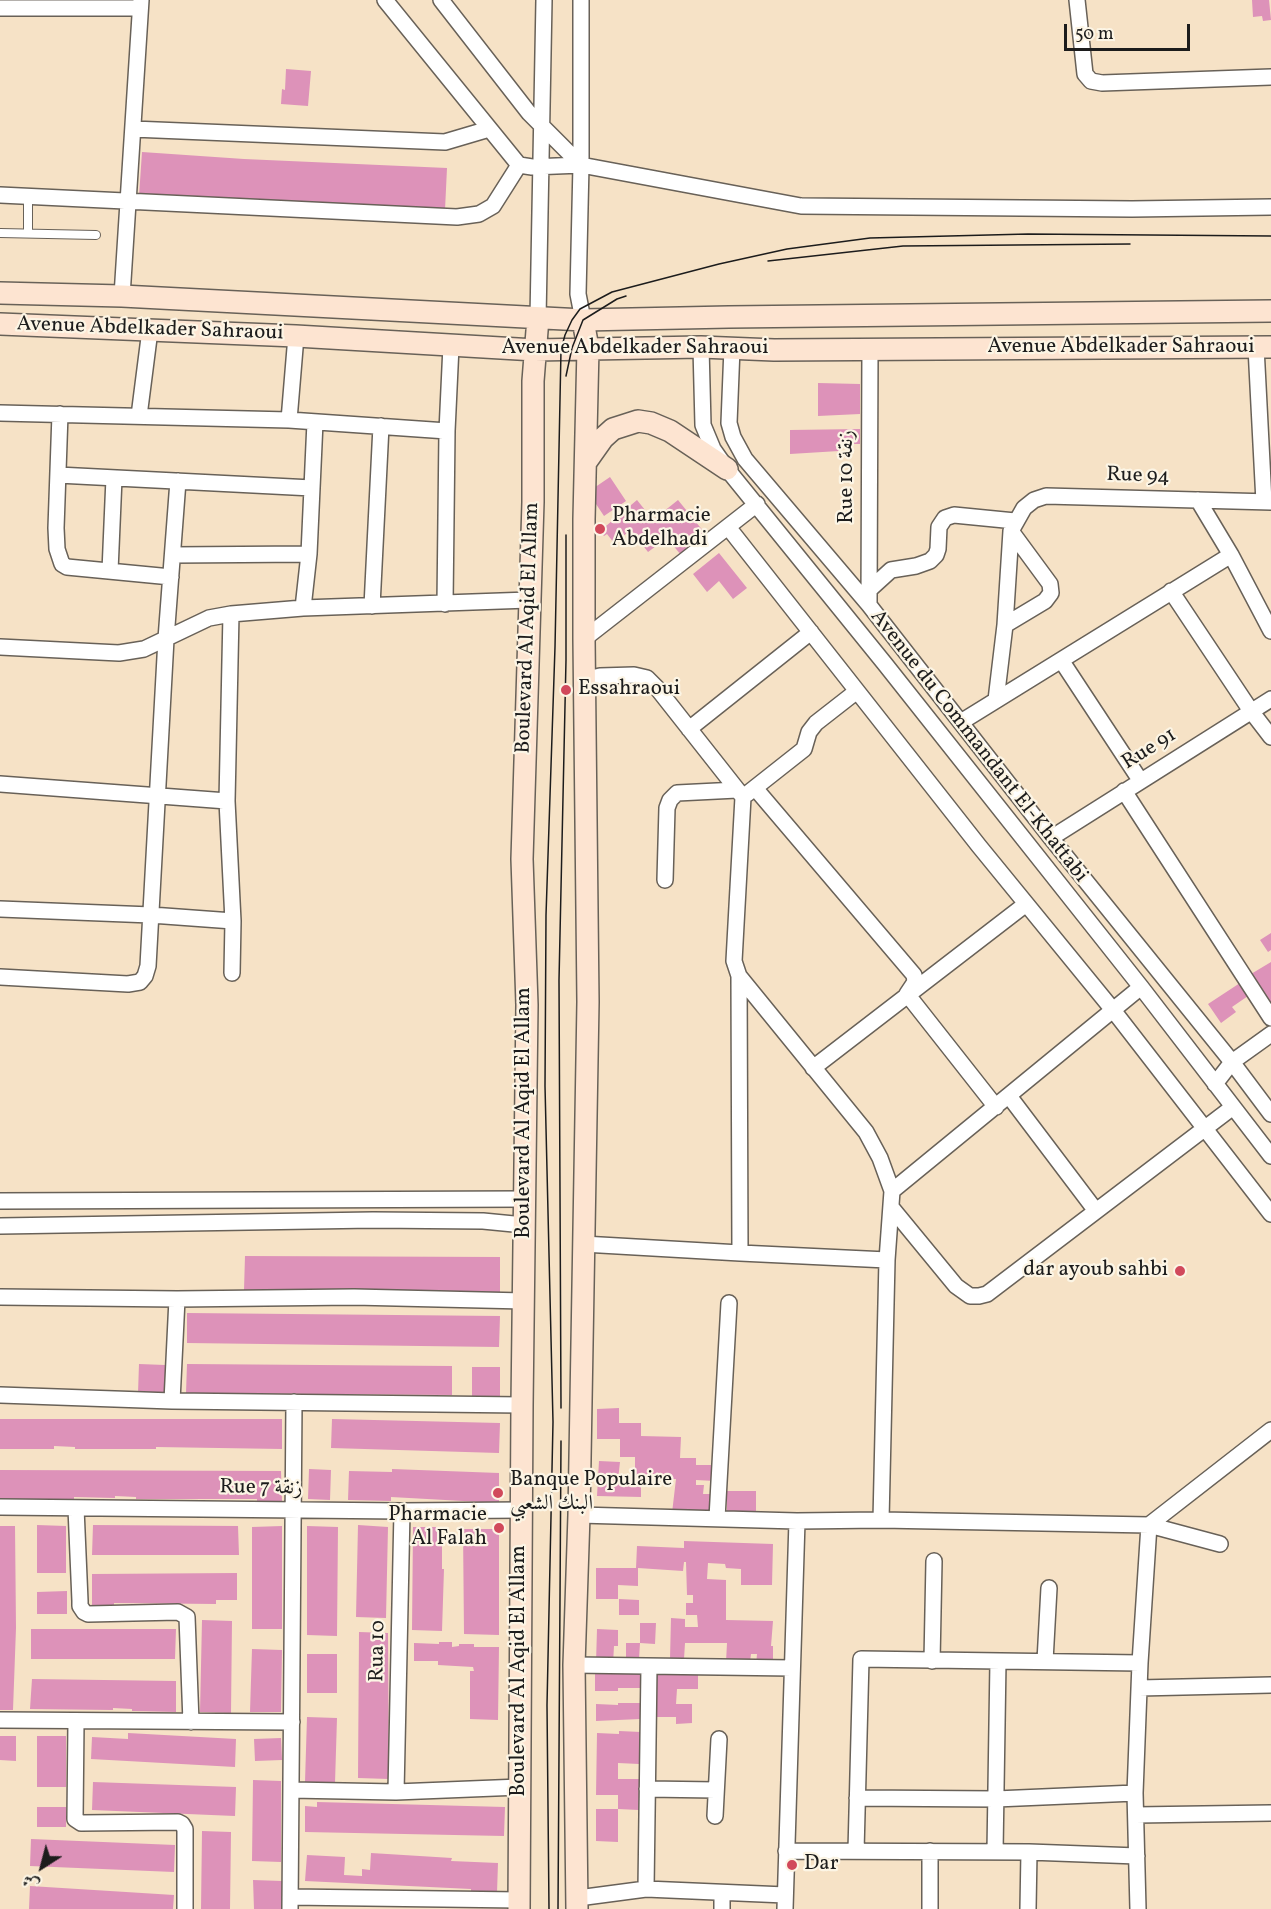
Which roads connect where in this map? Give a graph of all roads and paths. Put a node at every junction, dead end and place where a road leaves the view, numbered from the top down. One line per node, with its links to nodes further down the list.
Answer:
1 (385, 0): 11 (street)
2 (441, 0): 9 (street)
3 (544, 0): 9 (street)
4 (581, 0): 13 (street)
5 (1077, 0): 8 (street)
6 (141, 4): 7 (street); 10 (street)
7 (0, 8)
8 (1271, 77)
9 (542, 127): 13 (street); 14 (street)
10 (133, 129): 11 (street); 17 (street)
11 (489, 129): 12 (street)
12 (519, 165): 14 (street); 17 (street)
13 (581, 165): 14 (street); 18 (street); 26 (street)
14 (541, 166): 25 (street)
15 (0, 195): 16 (street)
16 (28, 196): 17 (street); 20 (lane)
17 (128, 200): 23 (street)
18 (1271, 207)
19 (0, 232): 20 (lane)
20 (28, 233): 21 (lane)
21 (96, 235)
22 (0, 293): 23 (main road, Avenue Abdelkader Sahraoui)
23 (122, 296): 25 (main road, Avenue Abdelkader Sahraoui)
24 (1271, 311): 26 (main road, Avenue Abdelkader Sahraoui)
25 (538, 318): 26 (main road, Avenue Abdelkader Sahraoui); 36 (main road, Boulevard Al Aqid El Allam)
26 (583, 320): 33 (main road)
27 (0, 324): 28 (main road, Avenue Abdelkader Sahraoui)
28 (150, 330): 29 (main road, Avenue Abdelkader Sahraoui); 39 (street)
29 (296, 336): 30 (main road, Avenue Abdelkader Sahraoui); 40 (street)
30 (451, 346): 36 (main road, Avenue Abdelkader Sahraoui); 43 (street)
31 (701, 347): 33 (main road, Avenue Abdelkader Sahraoui); 34 (main road, Avenue Abdelkader Sahraoui); 45 (street, Avenue du Commandant El-Khattabi)
32 (1264, 347): 35 (main road, Avenue Abdelkader Sahraoui); 51 (street)
33 (588, 348): 36 (main road, Avenue Abdelkader Sahraoui); 44 (main road)
34 (732, 348): 35 (main road, Avenue Abdelkader Sahraoui); 61 (street, Avenue du Commandant El-Khattabi)
35 (870, 349): 61 (street, Rue 10 زنقة)
36 (535, 350): 62 (main road, Boulevard Al Aqid El Allam)
37 (0, 413): 38 (street)
38 (60, 414): 39 (street); 46 (street)
39 (140, 416): 40 (street)
40 (289, 420): 41 (street)
41 (315, 422): 42 (street); 49 (street)
42 (381, 426): 43 (street); 64 (street)
43 (447, 430): 63 (street)
44 (585, 463): 45 (main road); 71 (main road)
45 (727, 470): 52 (street, Avenue du Commandant El-Khattabi)
46 (58, 475): 47 (street); 58 (street)
47 (114, 478): 48 (street); 58 (street)
48 (178, 481): 49 (street); 56 (street)
49 (312, 488): 55 (street)
50 (1198, 500): 51 (street, Rue 94); 53 (street, Rue 94); 57 (street)
51 (1267, 502)
52 (757, 504): 54 (street); 98 (street, Avenue du Commandant El-Khattabi)
53 (1013, 526): 61 (street); 67 (street); 67 (street)
54 (728, 527): 69 (street); 71 (street)
55 (309, 554): 56 (street); 65 (street)
56 (172, 555): 59 (street)
57 (1231, 555): 60 (street); 68 (street)
58 (110, 571): 59 (street)
59 (171, 577): 70 (street)
60 (1171, 591): 73 (street); 78 (street)
61 (869, 597): 79 (street, Avenue du Commandant El-Khattabi)
62 (529, 600): 63 (street); 113 (main road, Boulevard Al Aqid El Allam)
63 (445, 604): 64 (street)
64 (372, 606): 65 (street)
65 (303, 608): 66 (street)
66 (231, 614): 70 (street); 88 (street)
67 (1005, 625): 76 (street)
68 (1271, 631)
69 (811, 632): 75 (street); 80 (street)
70 (166, 639): 72 (street); 87 (street)
71 (584, 639): 74 (main road)
72 (0, 647)
73 (1060, 660): 76 (street); 82 (street)
74 (584, 680): 80 (street); 120 (main road)
75 (857, 691): 84 (street); 91 (street)
76 (996, 699): 79 (street)
77 (1271, 699): 78 (street, Rue 91)
78 (1251, 711): 81 (street); 82 (street, Rue 91)
79 (961, 722): 89 (street, Avenue du Commandant El-Khattabi)
80 (689, 729): 86 (street)
81 (1271, 737)
82 (1140, 780): 85 (street, Rue 91)
83 (0, 784): 87 (street)
84 (755, 788): 86 (street); 99 (street)
85 (1124, 791): 89 (street, Rue 91); 101 (street)
86 (740, 794): 90 (street); 96 (street)
87 (157, 796): 88 (street); 93 (street)
88 (227, 801): 94 (street)
89 (1052, 838): 103 (street, Avenue du Commandant El-Khattabi)
90 (665, 880)
91 (1026, 903): 99 (street); 100 (street)
92 (0, 909): 93 (street)
93 (151, 915): 94 (street); 97 (street)
94 (233, 921): 95 (street)
95 (232, 973)
96 (739, 976): 104 (street); 121 (street)
97 (0, 977)
98 (1141, 987): 100 (street); 105 (street, Avenue du Commandant El-Khattabi)
99 (907, 994): 104 (street); 107 (street)
100 (1113, 1010): 106 (street); 110 (street)
101 (1271, 1018)
102 (1271, 1034): 103 (street)
103 (1232, 1062): 105 (street); 109 (street, Avenue du Commandant El-Khattabi)
104 (813, 1068): 112 (street)
105 (1215, 1084): 108 (street, Avenue du Commandant El-Khattabi)
106 (1009, 1096): 107 (street); 116 (street)
107 (996, 1107): 112 (street)
108 (1233, 1107): 110 (street); 111 (street, Avenue du Commandant El-Khattabi)
109 (1271, 1114)
110 (1204, 1129): 116 (street); 117 (street)
111 (1271, 1156)
112 (892, 1191): 115 (street)
113 (525, 1198): 114 (street); 118 (main road, Boulevard Al Aqid El Allam)
114 (0, 1201)
115 (891, 1206): 116 (street); 122 (street)
116 (1096, 1211)
117 (1271, 1214)
118 (524, 1225): 119 (street); 125 (main road, Boulevard Al Aqid El Allam)
119 (0, 1226)
120 (583, 1244): 121 (street); 137 (main road)
121 (740, 1253): 122 (street)
122 (887, 1260): 139 (street)
123 (0, 1297): 124 (street)
124 (177, 1299): 125 (street); 128 (street)
125 (524, 1301): 130 (main road, Boulevard Al Aqid El Allam)
126 (729, 1303): 138 (street)
127 (0, 1395): 128 (street)
128 (172, 1401): 129 (street)
129 (294, 1402): 130 (street); 134 (street)
130 (522, 1405): 135 (main road, Boulevard Al Aqid El Allam)
131 (1271, 1430): 141 (street)
132 (0, 1508): 133 (street, Rue 7 زنقة)
133 (76, 1508): 134 (street, Rue 7 زنقة); 156 (street)
134 (294, 1510): 136 (street, Rue 7 زنقة); 157 (street)
135 (522, 1510): 136 (street, Rue 7 زنقة); 159 (main road, Boulevard Al Aqid El Allam)
136 (402, 1511): 163 (street, Rua 10)
137 (579, 1515): 138 (street); 149 (main road)
138 (717, 1518): 140 (street)
139 (881, 1520): 140 (street); 141 (street)
140 (797, 1521): 151 (street)
141 (1149, 1525): 142 (street); 148 (street)
142 (1220, 1544)
143 (934, 1561): 145 (street)
144 (1049, 1588): 147 (street)
145 (932, 1661): 146 (street); 165 (street)
146 (998, 1661): 147 (street); 166 (street)
147 (1045, 1661): 148 (street)
148 (1140, 1663): 153 (street)
149 (574, 1665): 150 (street); 181 (main road)
150 (649, 1667): 151 (street); 160 (street)
151 (792, 1668): 170 (street)
152 (1271, 1685): 153 (street)
153 (1138, 1688): 164 (street)
154 (0, 1720): 155 (street)
155 (76, 1722): 156 (street); 183 (street)
156 (191, 1722): 157 (street)
157 (292, 1722): 161 (street)
158 (719, 1739): 162 (street)
159 (520, 1787): 163 (street); 182 (main road, Boulevard Al Aqid El Allam)
160 (647, 1789): 162 (street); 176 (street)
161 (291, 1790): 163 (street); 179 (street)
162 (716, 1790): 169 (street)
163 (396, 1792)
164 (1135, 1793): 166 (street); 168 (street)
165 (857, 1798): 166 (street); 171 (street)
166 (996, 1798): 173 (street)
167 (1271, 1814): 168 (street)
168 (1136, 1815): 175 (street)
169 (715, 1816)
170 (786, 1851): 171 (street); 178 (street)
171 (856, 1851): 172 (street)
172 (930, 1851): 173 (street); 185 (street)
173 (995, 1852): 174 (street)
174 (1029, 1852): 175 (street); 186 (street)
175 (1137, 1856): 187 (street)
176 (646, 1889): 177 (street); 181 (street)
177 (722, 1893): 178 (street); 184 (street)
178 (785, 1902)
179 (290, 1903): 180 (street)
180 (400, 1903): 182 (street)
181 (578, 1903)
182 (519, 1905)
183 (185, 1909)
184 (722, 1909)
185 (930, 1909)
186 (1028, 1909)
187 (1138, 1909)

